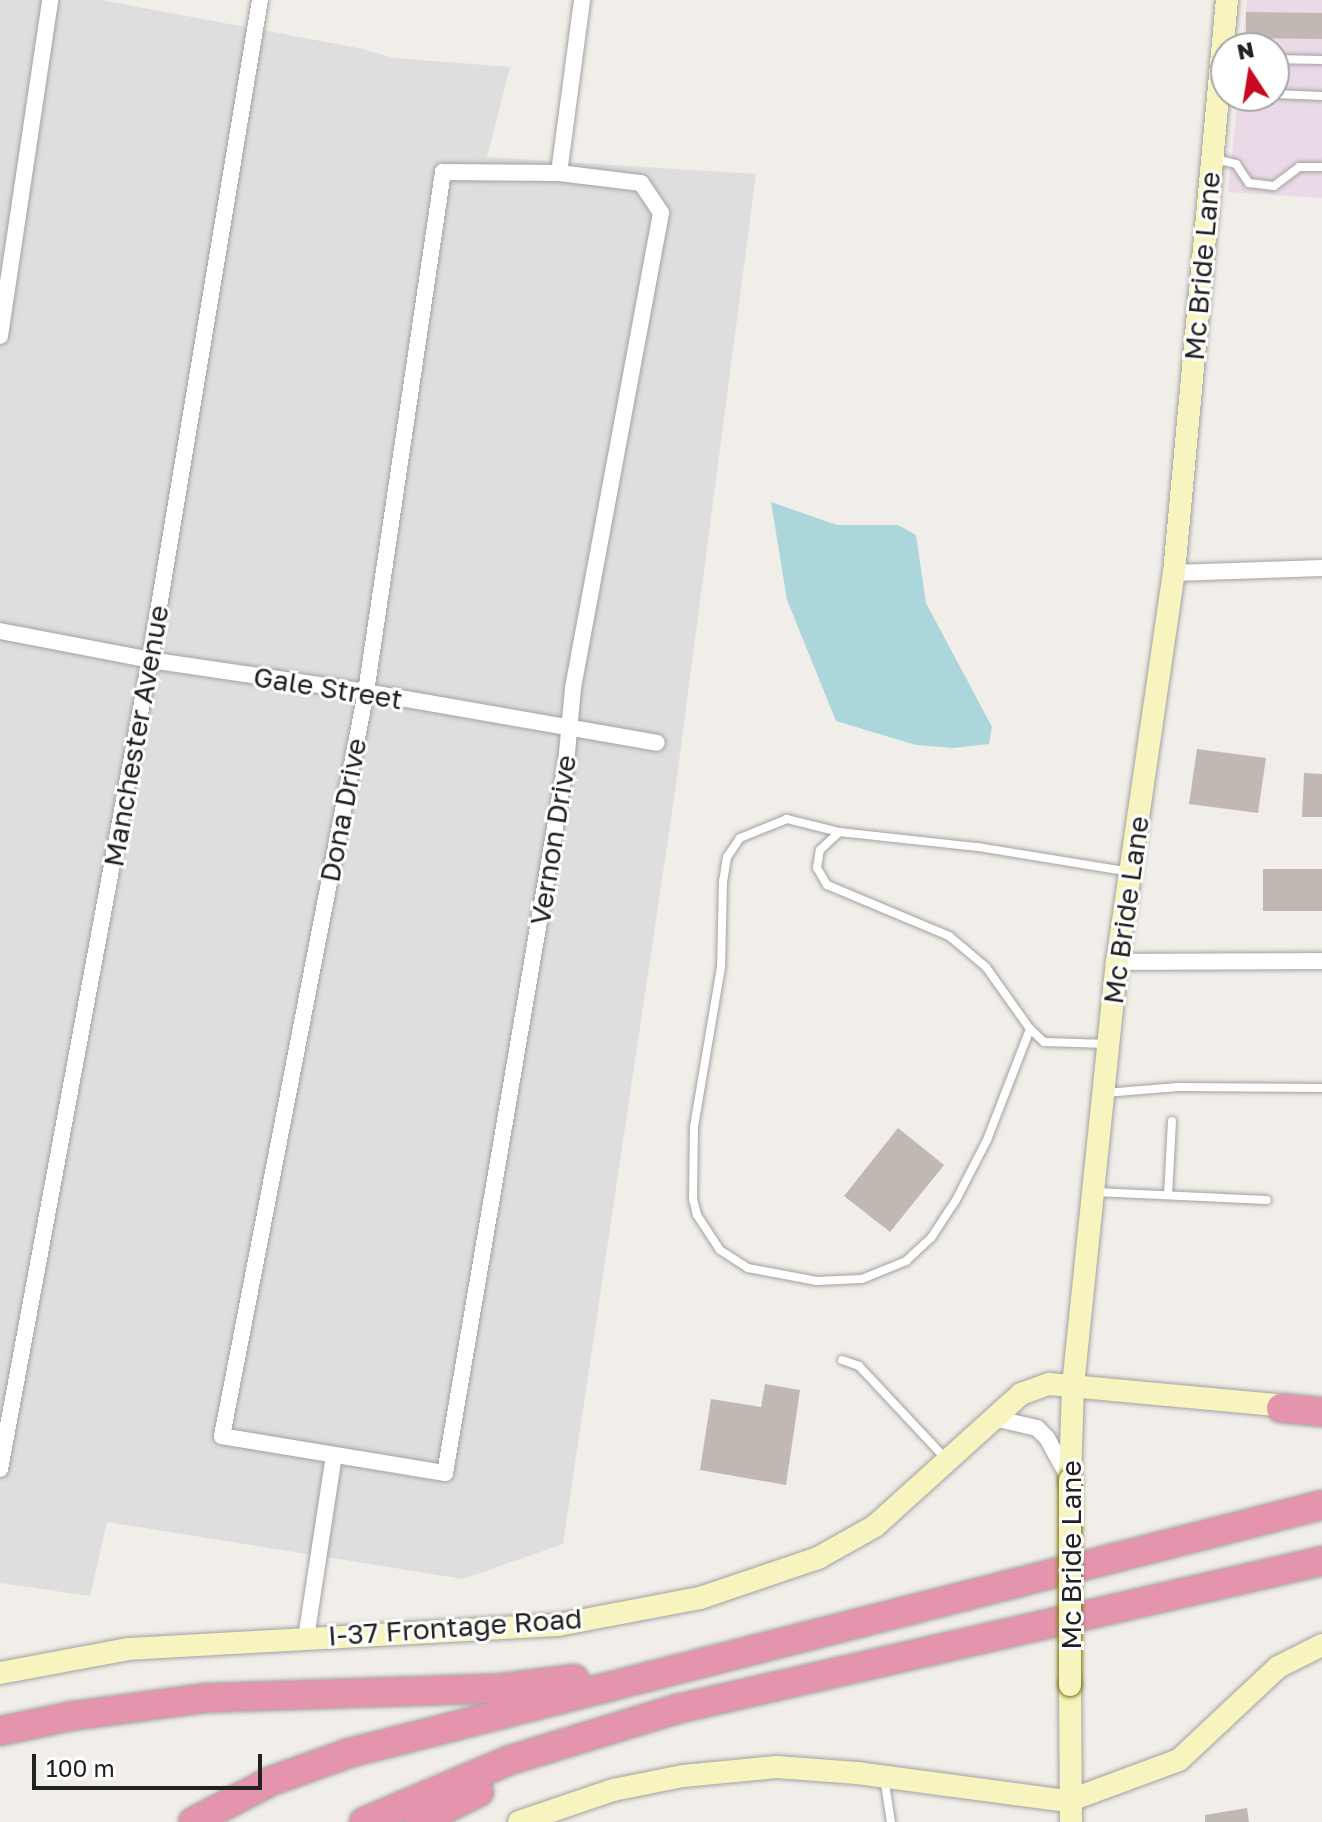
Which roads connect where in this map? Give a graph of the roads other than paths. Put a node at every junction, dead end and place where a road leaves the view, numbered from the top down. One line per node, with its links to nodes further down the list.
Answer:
1 (50, 0): 14 (street)
2 (260, 0): 18 (street, Manchester Avenue)
3 (582, 0): 13 (street)
4 (1227, 0): 5 (main road, Mc Bride Lane)
5 (1225, 32)
6 (1290, 59): 7 (lane)
7 (1322, 60)
8 (1290, 95): 9 (lane)
9 (1322, 96)
10 (1219, 112): 11 (main road, Mc Bride Lane)
11 (1213, 157): 12 (lane); 16 (main road, Mc Bride Lane)
12 (1322, 167)
13 (559, 173): 19 (street, Dona Drive); 20 (street, Vernon Drive)
14 (0, 336)
15 (1322, 568): 16 (street)
16 (1174, 573): 23 (main road, Mc Bride Lane)
17 (0, 631): 18 (street, Gale Street)
18 (150, 660): 19 (street, Gale Street); 42 (street, Manchester Avenue)
19 (366, 692): 20 (street, Gale Street); 40 (street, Dona Drive)
20 (570, 730): 21 (street, Gale Street); 40 (street, Vernon Drive)
21 (657, 743)
22 (839, 832): 23 (lane); 26 (lane); 26 (lane)
23 (1130, 872): 25 (main road, Mc Bride Lane)
24 (1322, 961): 25 (street)
25 (1117, 962): 27 (main road, Mc Bride Lane)
26 (1030, 1029): 27 (lane)
27 (1109, 1044): 29 (main road, Mc Bride Lane)
28 (1322, 1088): 29 (lane)
29 (1104, 1093): 31 (main road, Mc Bride Lane)
30 (1172, 1121): 32 (lane)
31 (1094, 1192): 32 (lane); 35 (main road, Mc Bride Lane)
32 (1168, 1195): 33 (lane)
33 (1267, 1200)
34 (842, 1360): 41 (lane)
35 (1073, 1386): 37 (main road, I-37 Frontage Road); 39 (main road, I-37 Frontage Road); 43 (main road, Mc Bride Lane)
36 (1322, 1406): 37 (main road, I-37 Frontage Road)
37 (1281, 1408): 38 (highway)
38 (1322, 1412)
39 (994, 1418): 41 (main road, I-37 Frontage Road); 43 (street)
40 (334, 1455): 46 (street)
41 (947, 1459): 46 (main road, I-37 Frontage Road)
42 (0, 1469)
43 (1070, 1480): 53 (main road, Mc Bride Lane, bridge)
44 (1322, 1505): 48 (highway)
45 (1322, 1561): 50 (highway)
46 (306, 1638): 49 (main road, I-37 Frontage Road)
47 (1322, 1645): 53 (main road)
48 (670, 1669): 51 (highway); 54 (highway)
49 (0, 1673)
50 (677, 1709): 55 (highway); 56 (highway)
51 (0, 1731)
52 (883, 1777): 53 (main road); 57 (main road); 58 (lane)
53 (1069, 1811)
54 (197, 1820)
55 (364, 1822)
56 (419, 1822)
57 (519, 1822)
58 (891, 1822)

